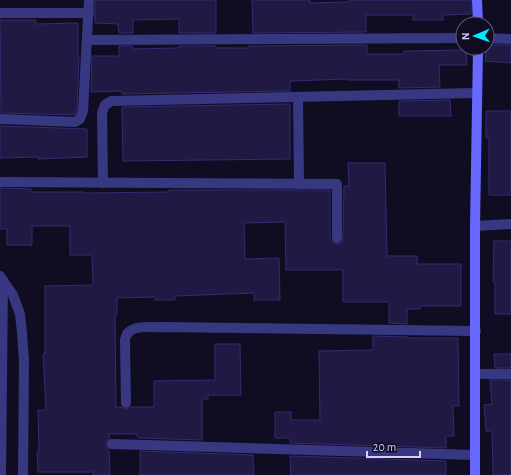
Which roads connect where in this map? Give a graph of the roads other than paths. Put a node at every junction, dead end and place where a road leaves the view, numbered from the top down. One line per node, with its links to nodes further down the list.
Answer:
1 (89, 0): 4 (street)
2 (477, 0): 5 (street)
3 (0, 13): 4 (street)
4 (89, 13): 9 (street)
5 (478, 16)
6 (455, 38): 9 (street)
7 (495, 38): 8 (street)
8 (511, 39)
9 (88, 40): 13 (street)
10 (478, 56): 11 (street)
11 (476, 93): 12 (street); 18 (street)
12 (298, 98): 15 (street); 16 (street)
13 (0, 119)
14 (0, 182): 15 (street)
15 (103, 183): 16 (street)
16 (299, 184): 19 (street)
17 (511, 224): 18 (street)
18 (475, 226): 21 (street)
19 (337, 238)
20 (1, 278): 27 (street); 28 (street)
21 (476, 331): 22 (street); 24 (street)
22 (475, 374): 23 (street); 26 (street)
23 (511, 374)
24 (126, 403)
25 (112, 444): 26 (street)
26 (475, 455): 29 (street)
27 (1, 475)
28 (23, 475)
29 (475, 475)

